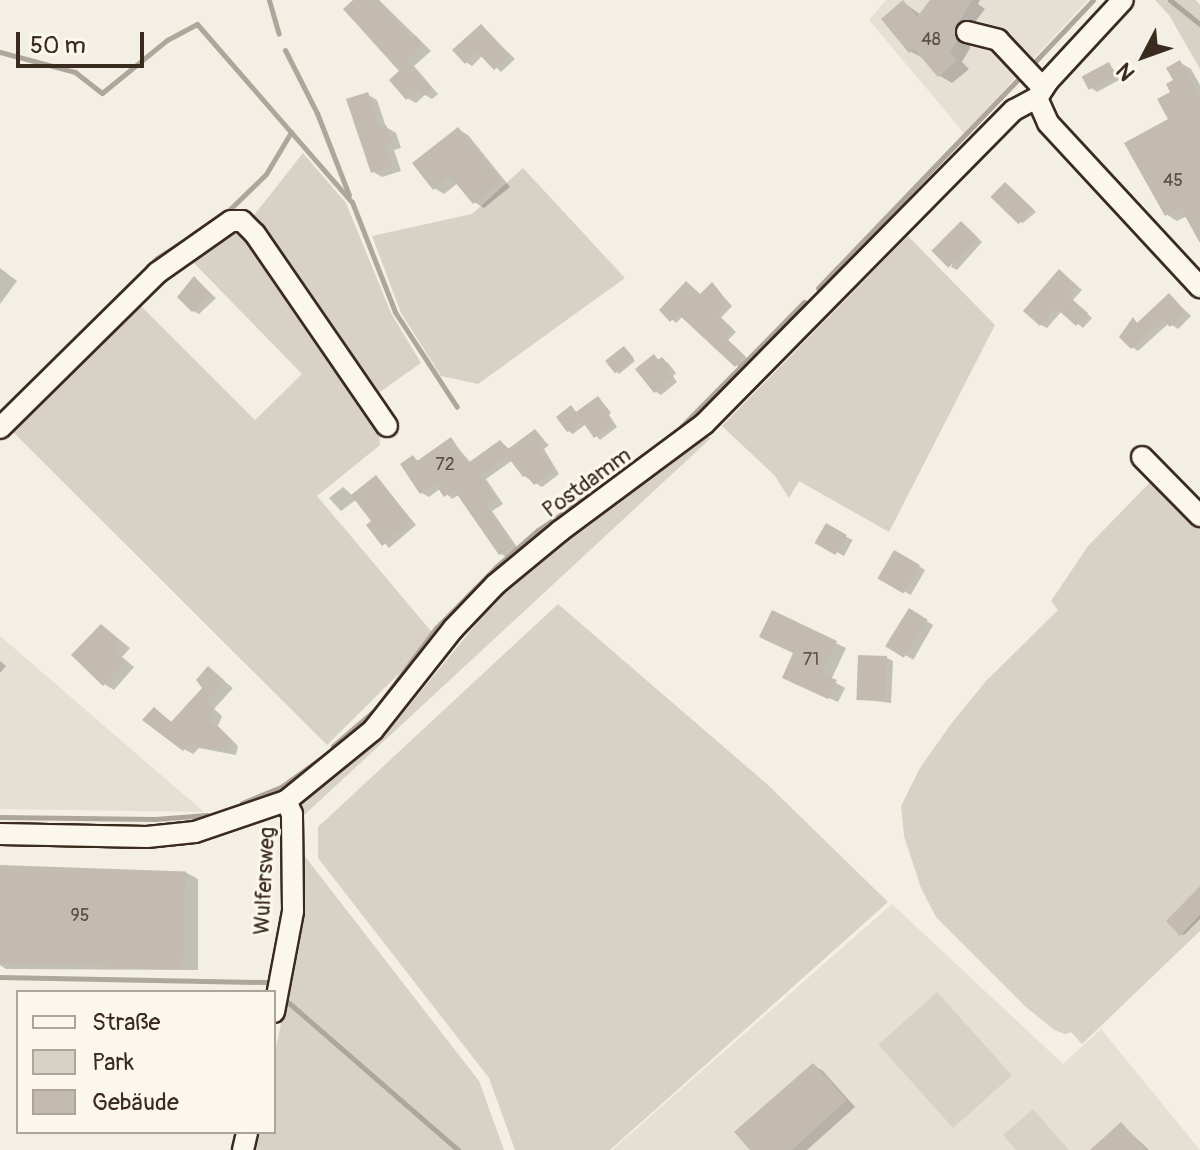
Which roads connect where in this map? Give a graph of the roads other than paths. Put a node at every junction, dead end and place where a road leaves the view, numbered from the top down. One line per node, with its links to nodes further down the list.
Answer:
1 (1123, 0): 3 (street, Postdamm)
2 (967, 32): 3 (street)
3 (1033, 82): 4 (street); 9 (street, Postdamm)
4 (1200, 287)
5 (387, 426): 6 (street)
6 (0, 428)
7 (1142, 457): 8 (street)
8 (1200, 516)
9 (286, 801): 10 (street, Postdamm); 11 (street, Wulfersweg)
10 (0, 834)
11 (276, 1001)

